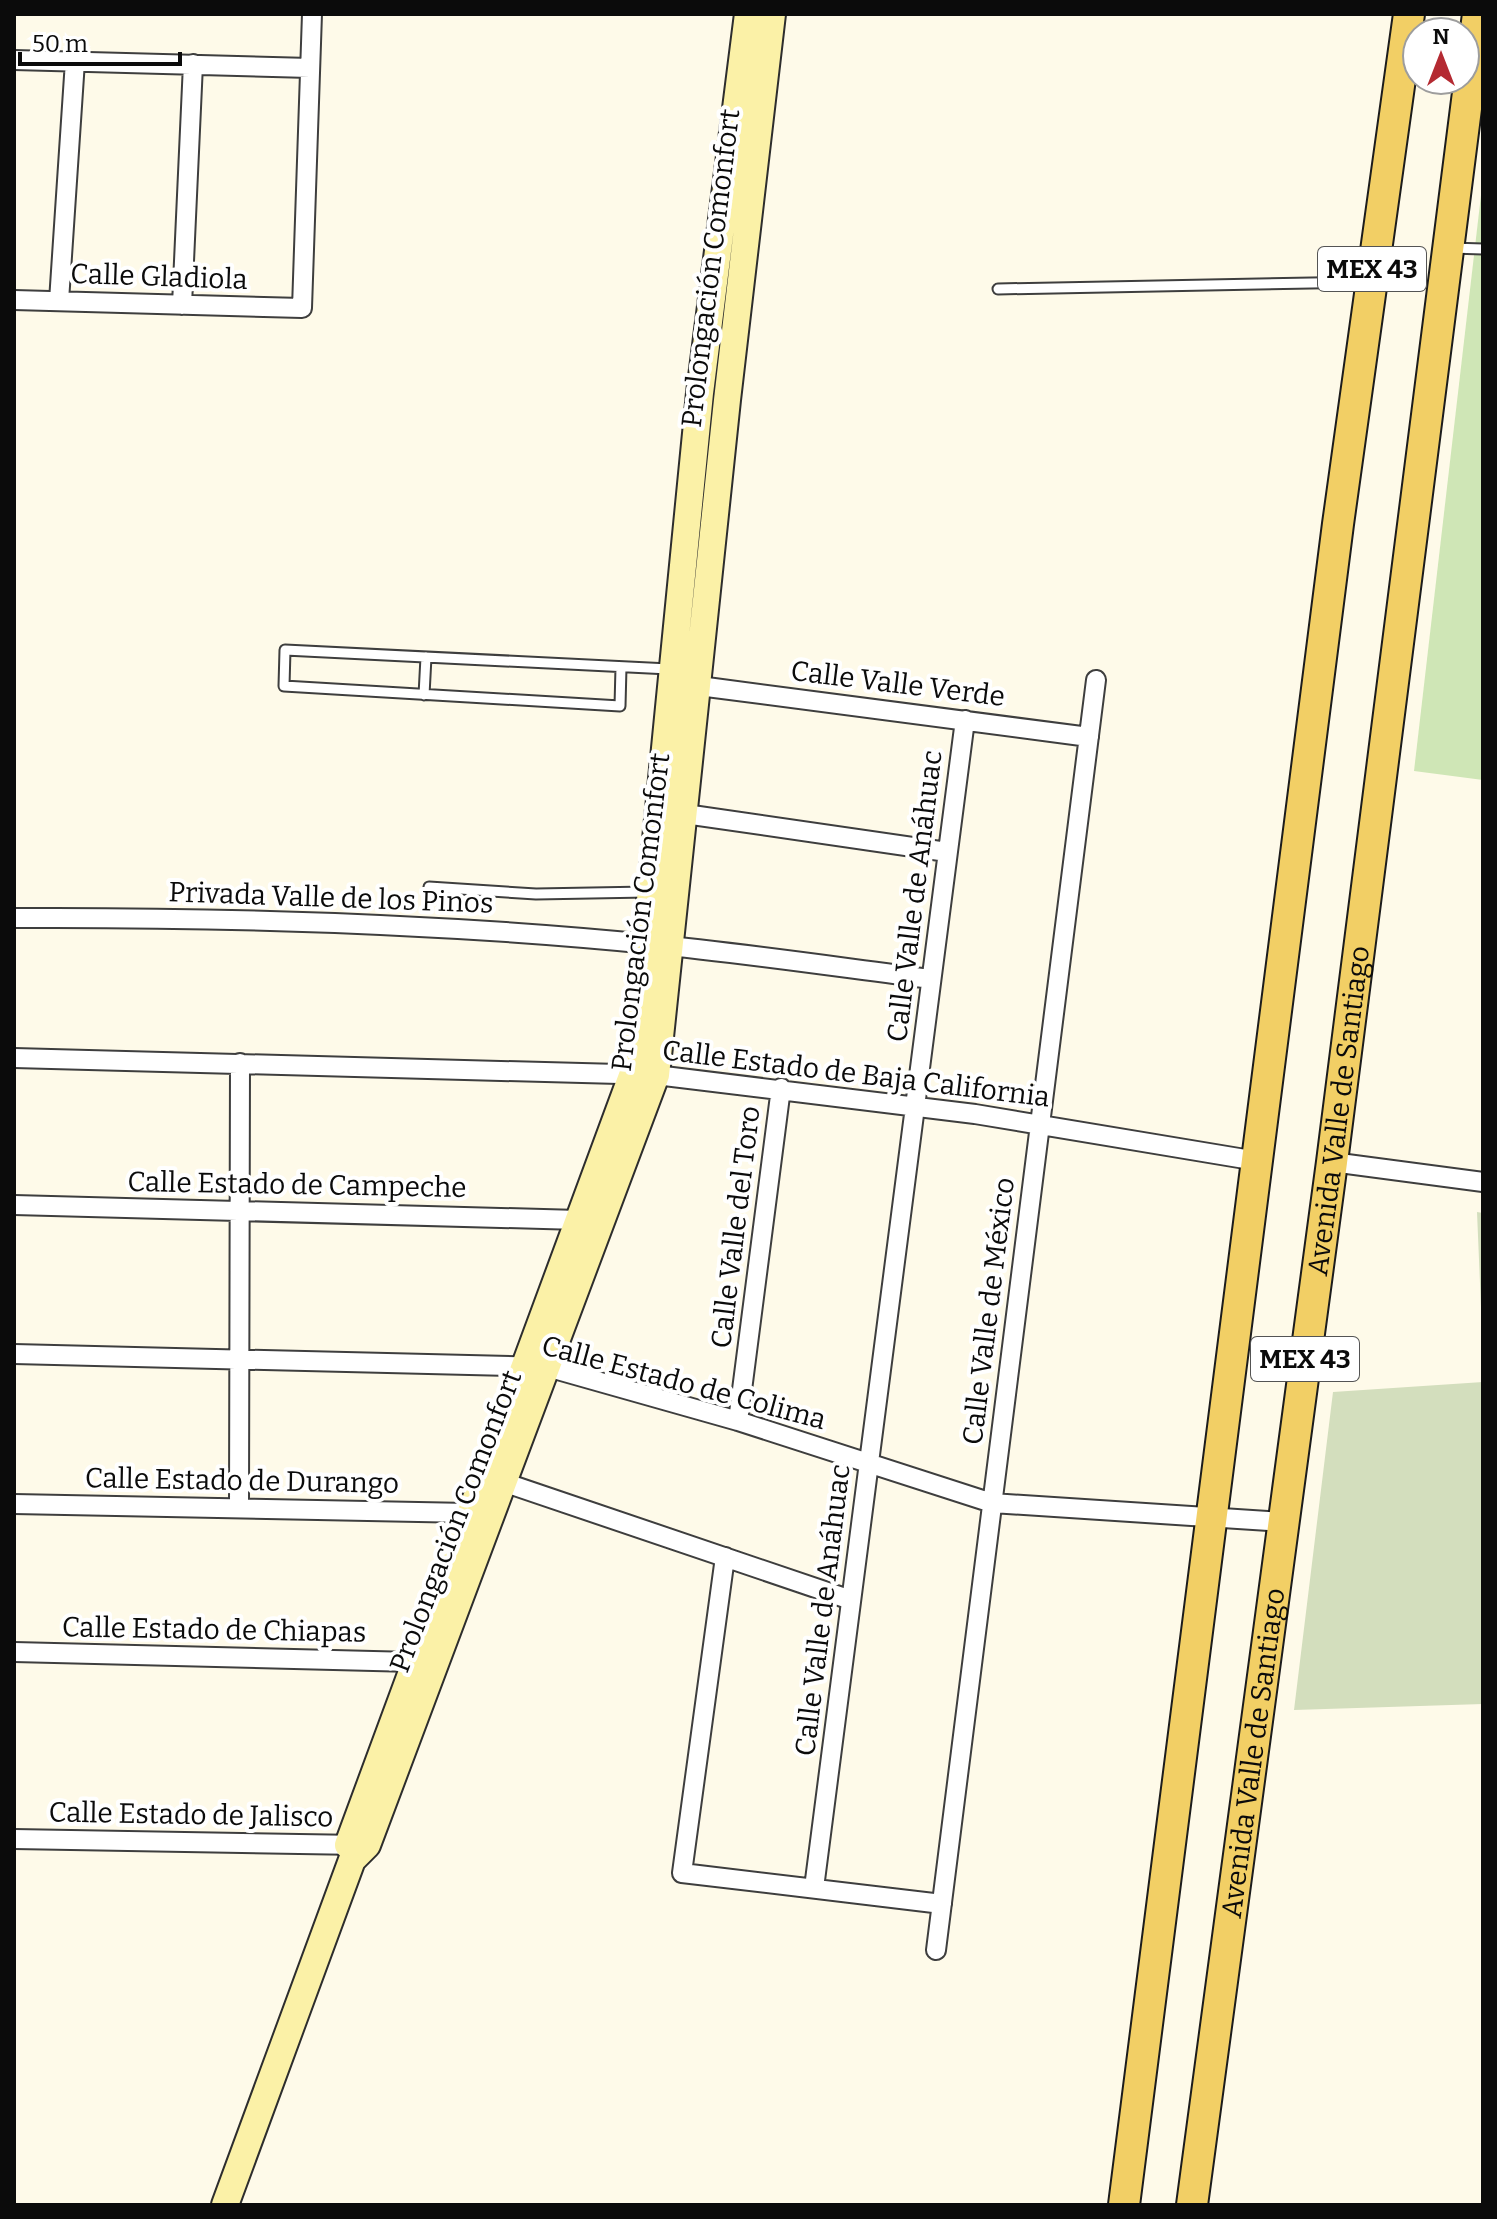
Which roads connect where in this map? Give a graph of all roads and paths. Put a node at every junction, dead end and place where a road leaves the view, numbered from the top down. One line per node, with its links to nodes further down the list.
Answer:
1 (312, 14): 9 (street)
2 (748, 14): 19 (street, Prolongación Comonfort)
3 (772, 14): 21 (street, Prolongación Comonfort)
4 (1409, 14): 12 (main road, MEX 43)
5 (1478, 14): 10 (main road, Avenida Valle de Santiago / MEX 43)
6 (14, 60): 7 (street)
7 (75, 61): 8 (street); 15 (street)
8 (193, 64): 9 (street); 16 (street)
9 (310, 68): 16 (street, Calle Gladiola)
10 (1448, 247): 11 (lane); 39 (main road, Avenida Valle de Santiago / MEX 43)
11 (1483, 249)
12 (1370, 282): 13 (lane); 38 (main road, MEX 43)
13 (998, 289)
14 (14, 300): 15 (street, Calle Gladiola)
15 (59, 301): 16 (street, Calle Gladiola)
16 (182, 305)
17 (426, 657): 18 (lane); 22 (lane); 22 (lane)
18 (621, 667): 19 (lane); 22 (lane)
19 (671, 669): 28 (street, Prolongación Comonfort)
20 (1096, 680): 24 (street, Calle Valle de México)
21 (699, 686): 23 (street, Calle Valle Verde); 25 (street, Prolongación Comonfort)
22 (424, 695)
23 (965, 720): 24 (street, Calle Valle Verde); 26 (street, Calle Valle de Anáhuac)
24 (1089, 737): 37 (street, Calle Valle de México)
25 (685, 814): 26 (street); 30 (street, Prolongación Comonfort)
26 (947, 852): 31 (street, Calle Valle de Anáhuac)
27 (429, 887): 28 (lane)
28 (651, 892): 30 (street, Prolongación Comonfort)
29 (14, 918): 30 (street, Privada Valle de los Pinos)
30 (658, 945): 31 (street, Privada Valle de los Pinos); 34 (street, Prolongación Comonfort)
31 (931, 979): 36 (street, Calle Valle de Anáhuac)
32 (14, 1058): 33 (street, Calle Estado de Baja California)
33 (240, 1063): 34 (street, Calle Estado de Baja California); 42 (street)
34 (645, 1074): 35 (street, Calle Estado de Baja California); 43 (street, Prolongación Comonfort); 46 (street, Prolongación Comonfort)
35 (781, 1088): 36 (street, Calle Estado de Baja California); 47 (street, Calle Valle del Toro)
36 (915, 1105): 37 (street, Calle Estado de Baja California); 48 (street, Calle Valle de Anáhuac)
37 (1040, 1124): 38 (street, Calle Estado de Baja California); 50 (street, Calle Valle de México)
38 (1257, 1161): 54 (main road, MEX 43)
39 (1332, 1162): 40 (street); 55 (main road, Avenida Valle de Santiago / MEX 43)
40 (1483, 1182)
41 (14, 1205): 42 (street, Calle Estado de Campeche)
42 (240, 1209): 43 (street, Calle Estado de Campeche); 45 (street)
43 (579, 1220): 46 (street, Prolongación Comonfort)
44 (14, 1354): 45 (street, Calle Estado de Colima)
45 (239, 1359): 46 (street, Calle Estado de Colima); 52 (street)
46 (536, 1366): 47 (street, Calle Estado de Colima); 49 (street, Prolongación Comonfort); 53 (street, Prolongación Comonfort)
47 (738, 1421): 48 (street, Calle Estado de Colima)
48 (869, 1463): 50 (street, Calle Estado de Colima); 57 (street, Calle Valle de Anáhuac)
49 (503, 1482): 56 (street); 61 (street, Prolongación Comonfort)
50 (992, 1503): 54 (street, Calle Estado de Colima); 63 (street, Calle Valle de México)
51 (14, 1504): 52 (street, Calle Estado de Durango)
52 (239, 1508): 53 (street, Calle Estado de Durango)
53 (469, 1513): 59 (street, Prolongación Comonfort)
54 (1211, 1517): 55 (street, Calle Estado de Colima); 66 (main road, MEX 43)
55 (1283, 1522): 67 (main road, Avenida Valle de Santiago / MEX 43)
56 (725, 1557): 57 (street); 62 (street)
57 (851, 1600): 62 (street, Calle Valle de Anáhuac)
58 (14, 1652): 59 (street, Calle Estado de Chiapas)
59 (413, 1662): 61 (street, Prolongación Comonfort)
60 (14, 1839): 61 (street, Calle Estado de Jalisco)
61 (355, 1850): 65 (street, Prolongación Comonfort)
62 (814, 1888): 63 (street)
63 (942, 1904): 64 (street, Calle Valle de México)
64 (936, 1950)
65 (225, 2205)
66 (1124, 2205)
67 (1192, 2205)

